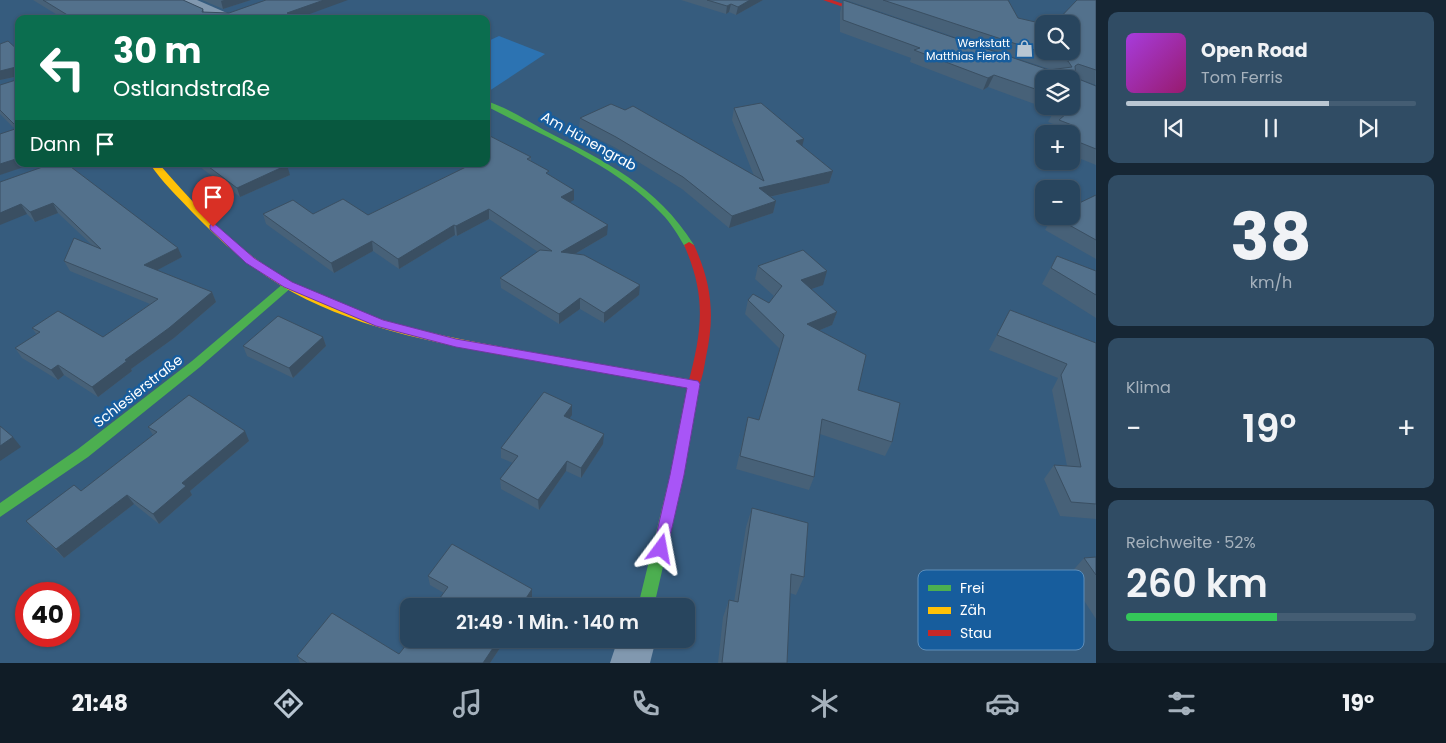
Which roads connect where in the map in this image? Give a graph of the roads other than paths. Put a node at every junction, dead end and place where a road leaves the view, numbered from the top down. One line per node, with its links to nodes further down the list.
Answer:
1 (184, 0): 4 (street)
2 (826, 0): 6 (street)
3 (238, 11): 5 (street)
4 (212, 15)
5 (226, 15)
6 (891, 22)
7 (490, 105): 10 (street, Am Hünengrab)
8 (157, 167): 9 (street)
9 (288, 285): 10 (street); 11 (street, Schlesierstraße)
10 (694, 384): 12 (street, Am Hünengrab)
11 (0, 512)
12 (648, 598)
13 (634, 648): 14 (street)
14 (630, 663)

